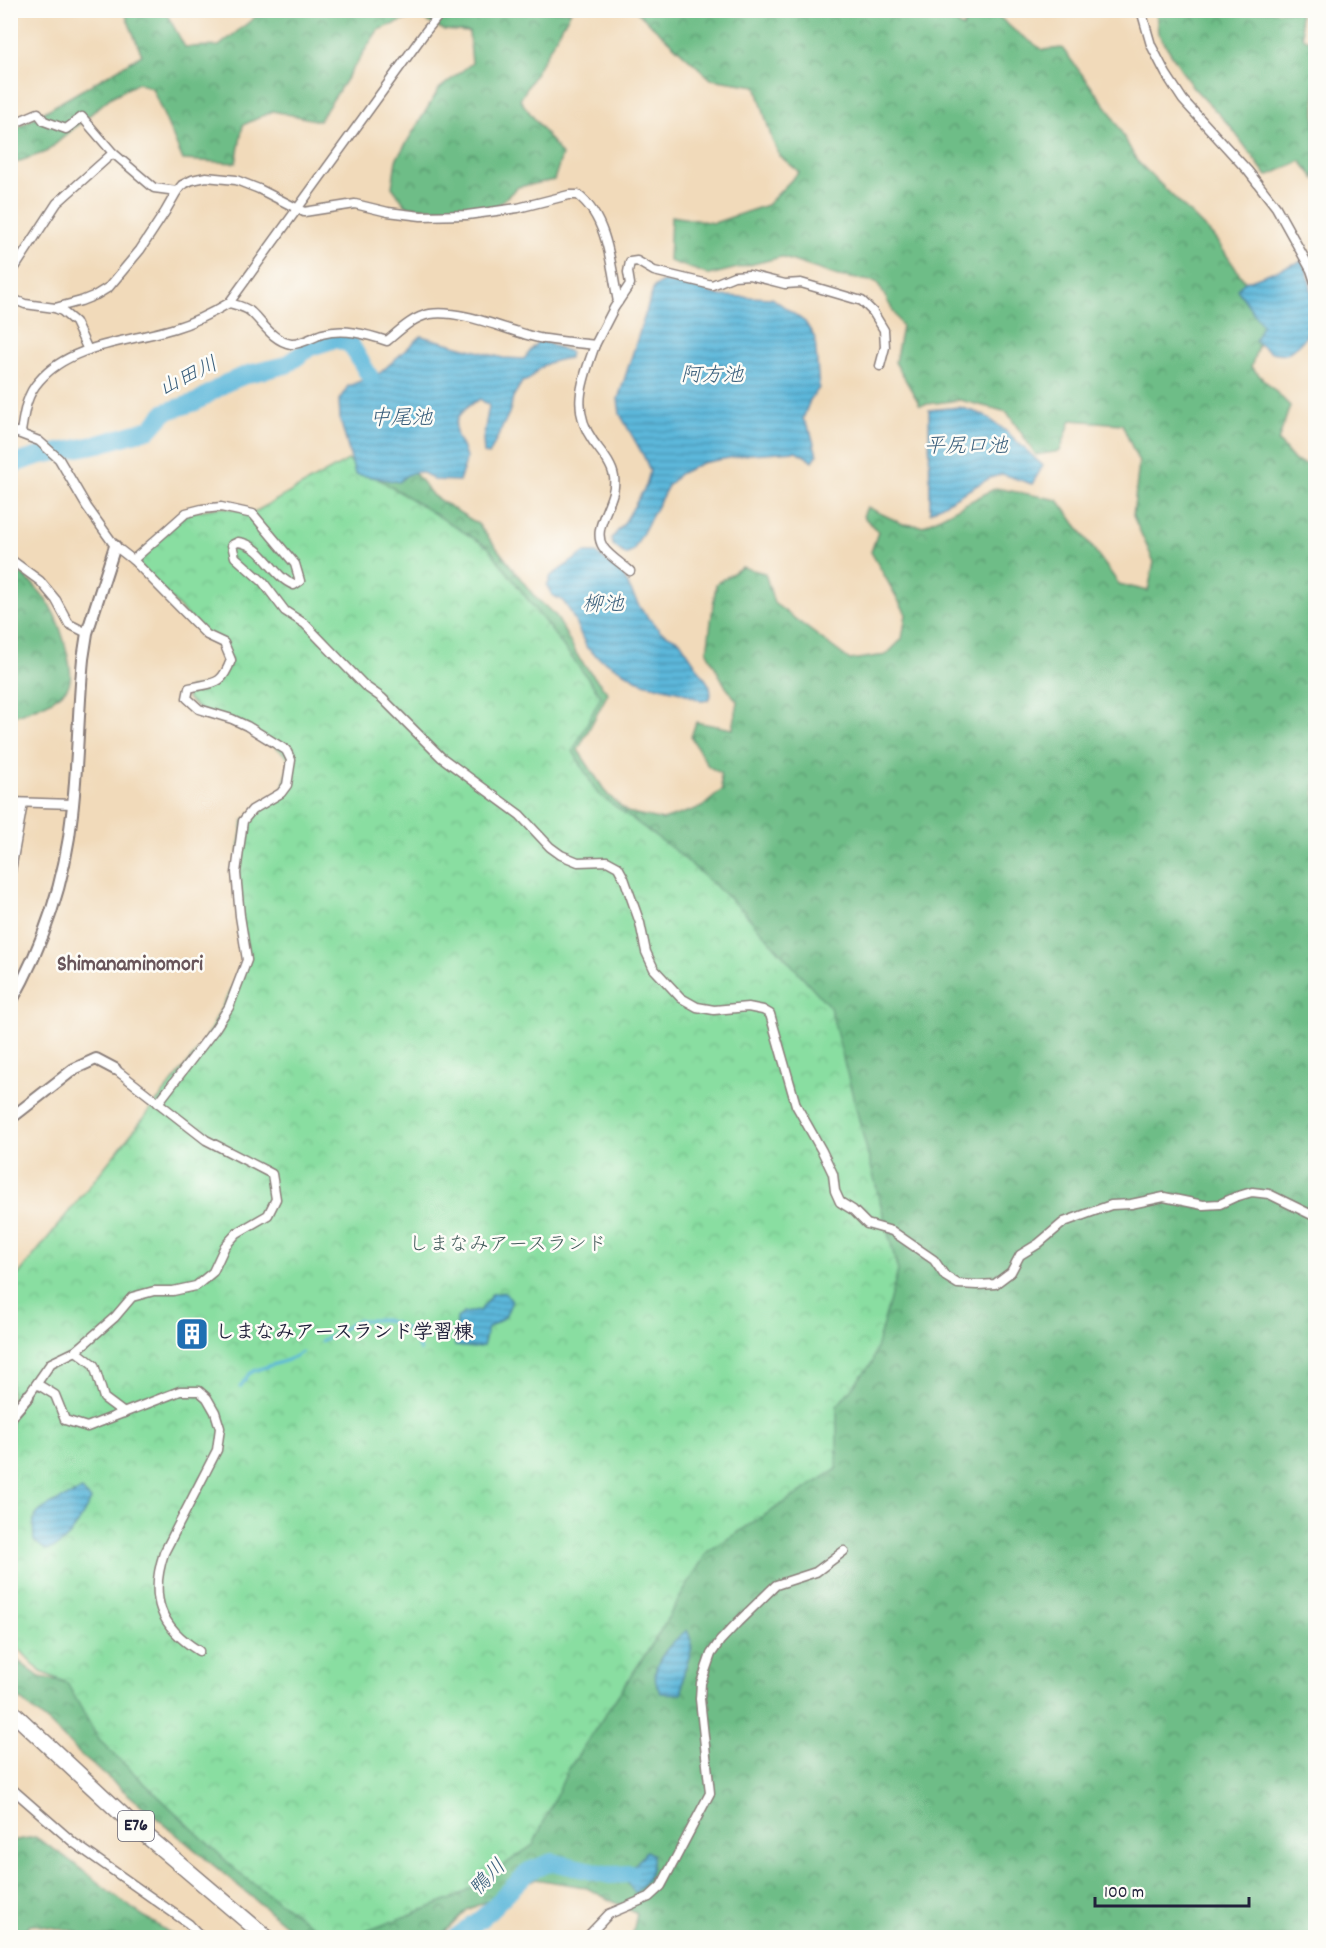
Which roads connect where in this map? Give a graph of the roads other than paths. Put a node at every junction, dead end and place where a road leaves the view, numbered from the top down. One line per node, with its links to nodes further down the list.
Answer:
1 (444, 10): 6 (street)
2 (1141, 10): 8 (street)
3 (10, 125): 4 (street)
4 (113, 153): 5 (street); 7 (street)
5 (177, 191): 6 (street); 12 (street)
6 (297, 209): 10 (street); 11 (street)
7 (10, 276)
8 (1316, 285)
9 (10, 298): 12 (street)
10 (618, 302): 13 (street); 15 (street)
11 (229, 303): 13 (street); 14 (street)
12 (55, 308): 14 (street)
13 (595, 345): 21 (street)
14 (88, 350): 17 (street)
15 (880, 366)
16 (10, 430): 17 (street)
17 (21, 432): 18 (street)
18 (115, 546): 20 (street); 22 (street)
19 (10, 559): 22 (street)
20 (133, 560): 29 (street); 31 (street)
21 (630, 571)
22 (87, 633): 25 (street)
23 (10, 802): 24 (street)
24 (23, 803): 25 (street); 26 (street)
25 (73, 804): 27 (street)
26 (10, 876)
27 (10, 1004)
28 (115, 1069): 29 (street); 30 (street)
29 (158, 1103): 32 (street)
30 (10, 1117)
31 (1316, 1217)
32 (76, 1351): 33 (street); 35 (street)
33 (37, 1384): 34 (street); 35 (street)
34 (28, 1396): 36 (street)
35 (124, 1413): 38 (street)
36 (10, 1417)
37 (844, 1551): 43 (street)
38 (199, 1651)
39 (10, 1710): 42 (highway, E76)
40 (10, 1787): 41 (street)
41 (202, 1938)
42 (267, 1938)
43 (586, 1938)

